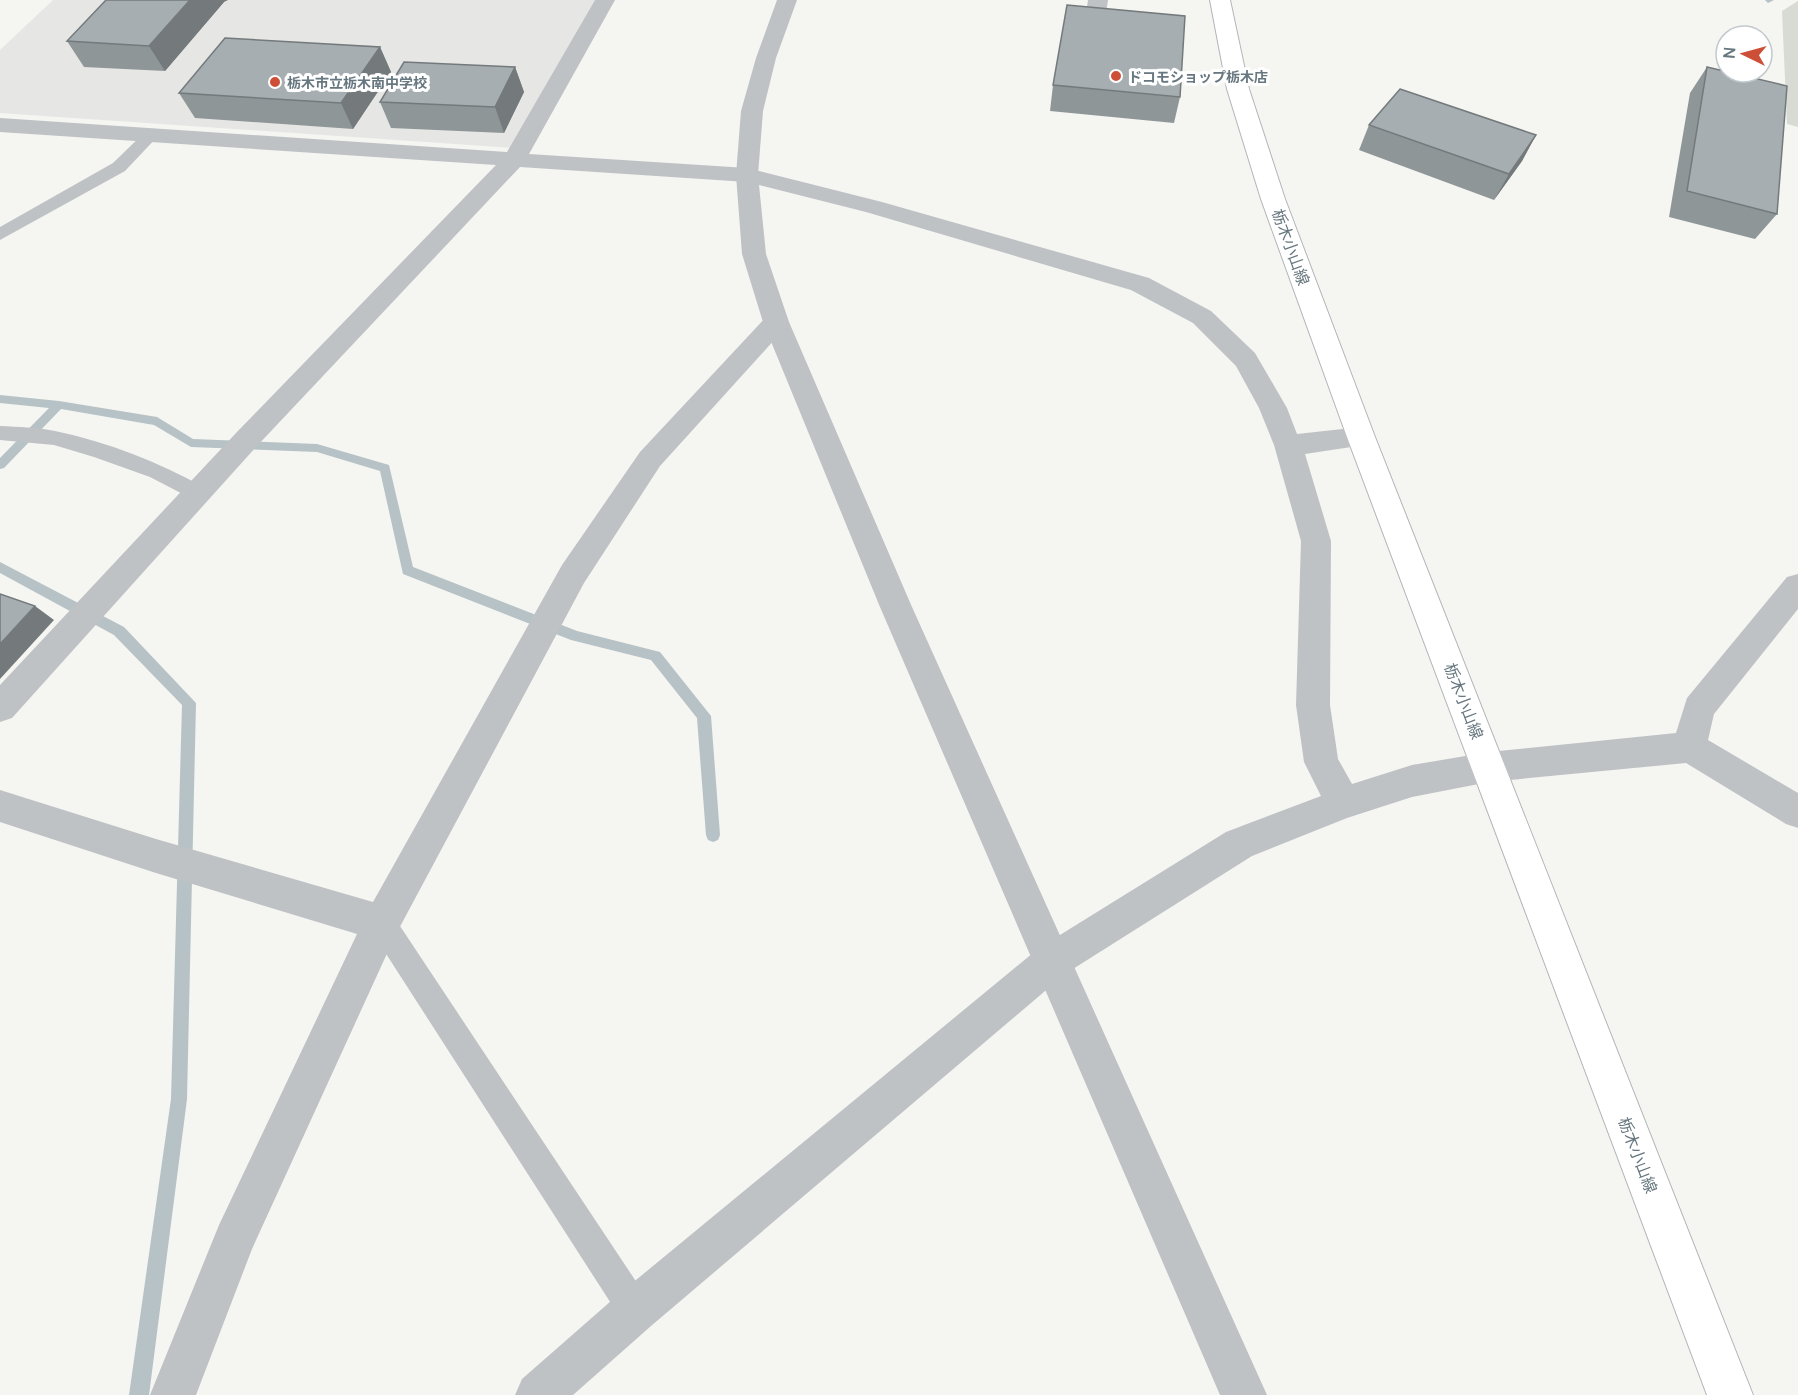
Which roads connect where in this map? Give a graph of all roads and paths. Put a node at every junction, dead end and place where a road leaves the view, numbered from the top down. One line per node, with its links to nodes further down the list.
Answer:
1 (605, 0): 6 (street)
2 (787, 0): 7 (street)
3 (1220, 0): 11 (main road, 栃木小山線)
4 (0, 125): 5 (street)
5 (151, 135): 6 (street); 8 (lane)
6 (513, 160): 7 (street); 13 (street)
7 (747, 175): 9 (street); 12 (street)
8 (0, 234)
9 (776, 322): 21 (street); 22 (street)
10 (3, 433): 13 (lane)
11 (1361, 437): 12 (street); 17 (main road, 栃木小山線)
12 (1288, 445): 18 (street)
13 (198, 494): 15 (street)
14 (1798, 586): 16 (street)
15 (0, 708)
16 (1690, 747): 17 (street); 20 (street)
17 (1489, 767): 18 (street); 27 (main road, 栃木小山線)
18 (1344, 803): 22 (street)
19 (0, 806): 21 (street)
20 (1798, 812)
21 (382, 923): 23 (lane); 24 (street)
22 (1052, 961): 23 (street); 26 (street)
23 (635, 1310): 25 (street)
24 (172, 1395)
25 (538, 1395)
26 (1244, 1395)
27 (1730, 1395)

